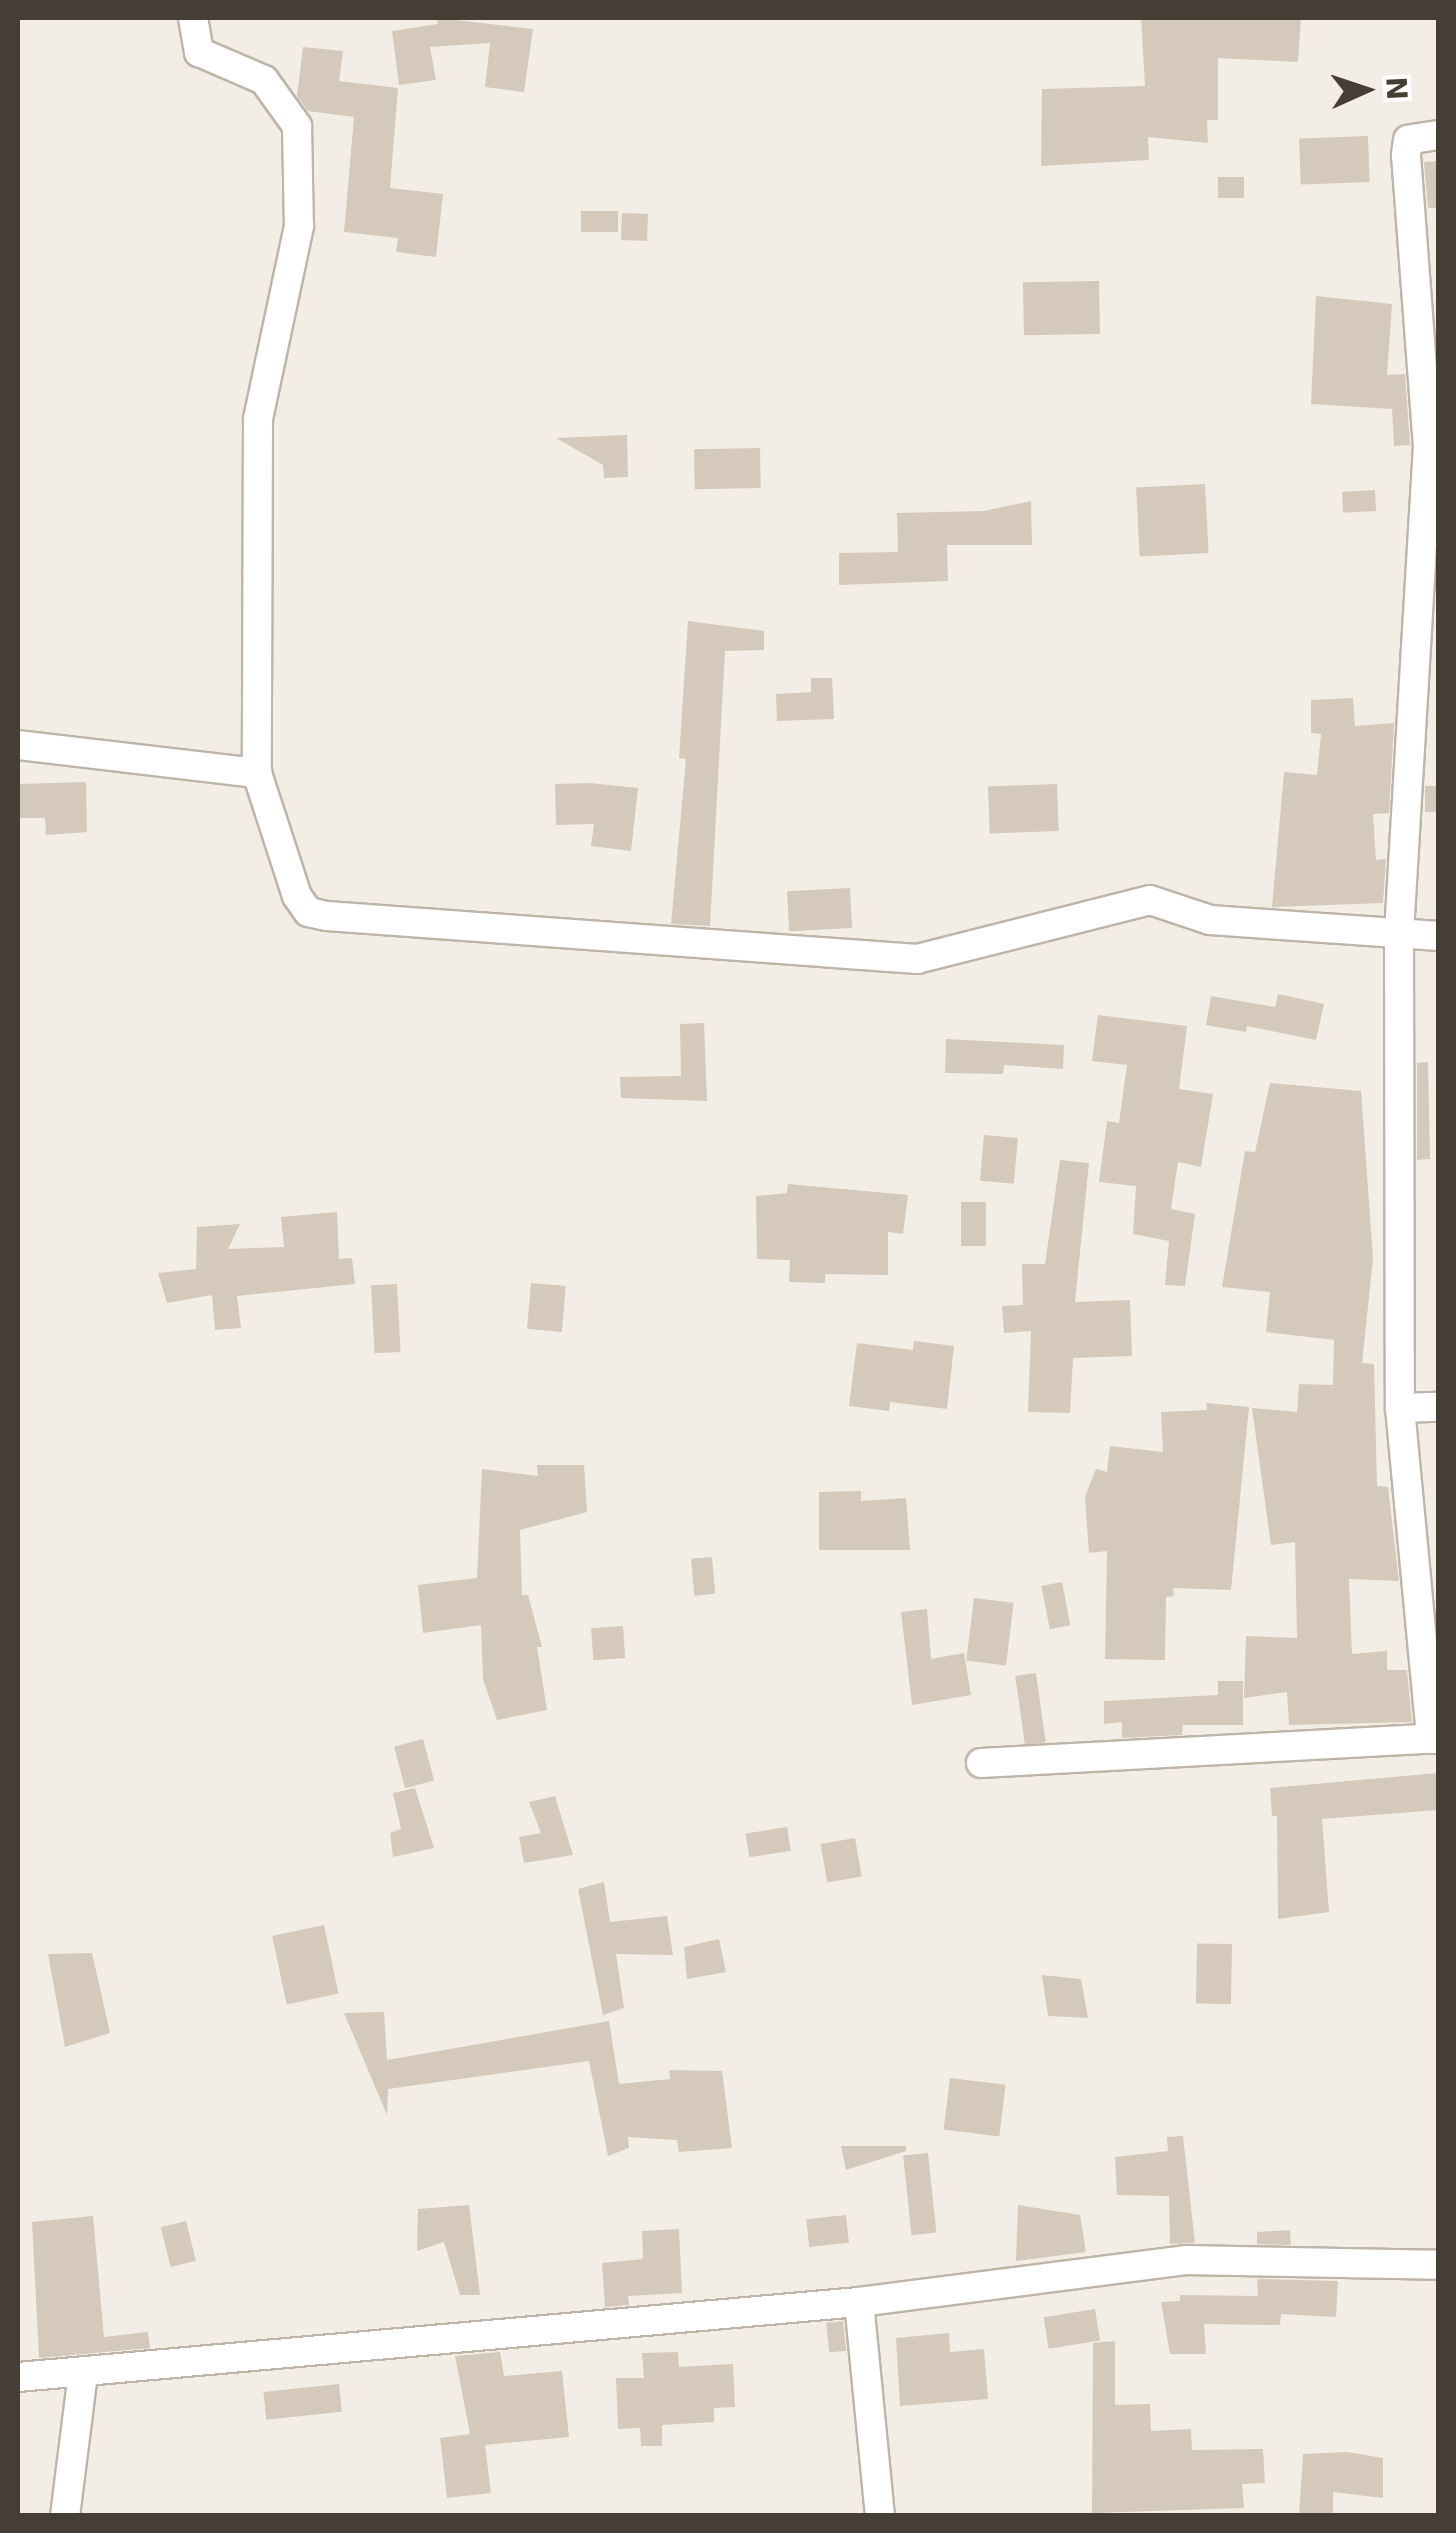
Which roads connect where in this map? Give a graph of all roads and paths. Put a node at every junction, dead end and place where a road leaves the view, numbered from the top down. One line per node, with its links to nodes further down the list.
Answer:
1 (193, 18): 4 (street)
2 (1438, 135): 5 (street)
3 (18, 745): 4 (street)
4 (257, 772): 5 (street)
5 (1399, 934): 6 (street); 7 (street)
6 (1438, 936)
7 (1400, 1408): 8 (street); 9 (street)
8 (1438, 1408)
9 (1435, 1739): 10 (street)
10 (981, 1762)
11 (1438, 2265): 12 (street)
12 (859, 2302): 13 (street); 16 (street)
13 (82, 2373): 14 (street); 15 (street)
14 (18, 2377)
15 (65, 2516)
16 (880, 2516)

